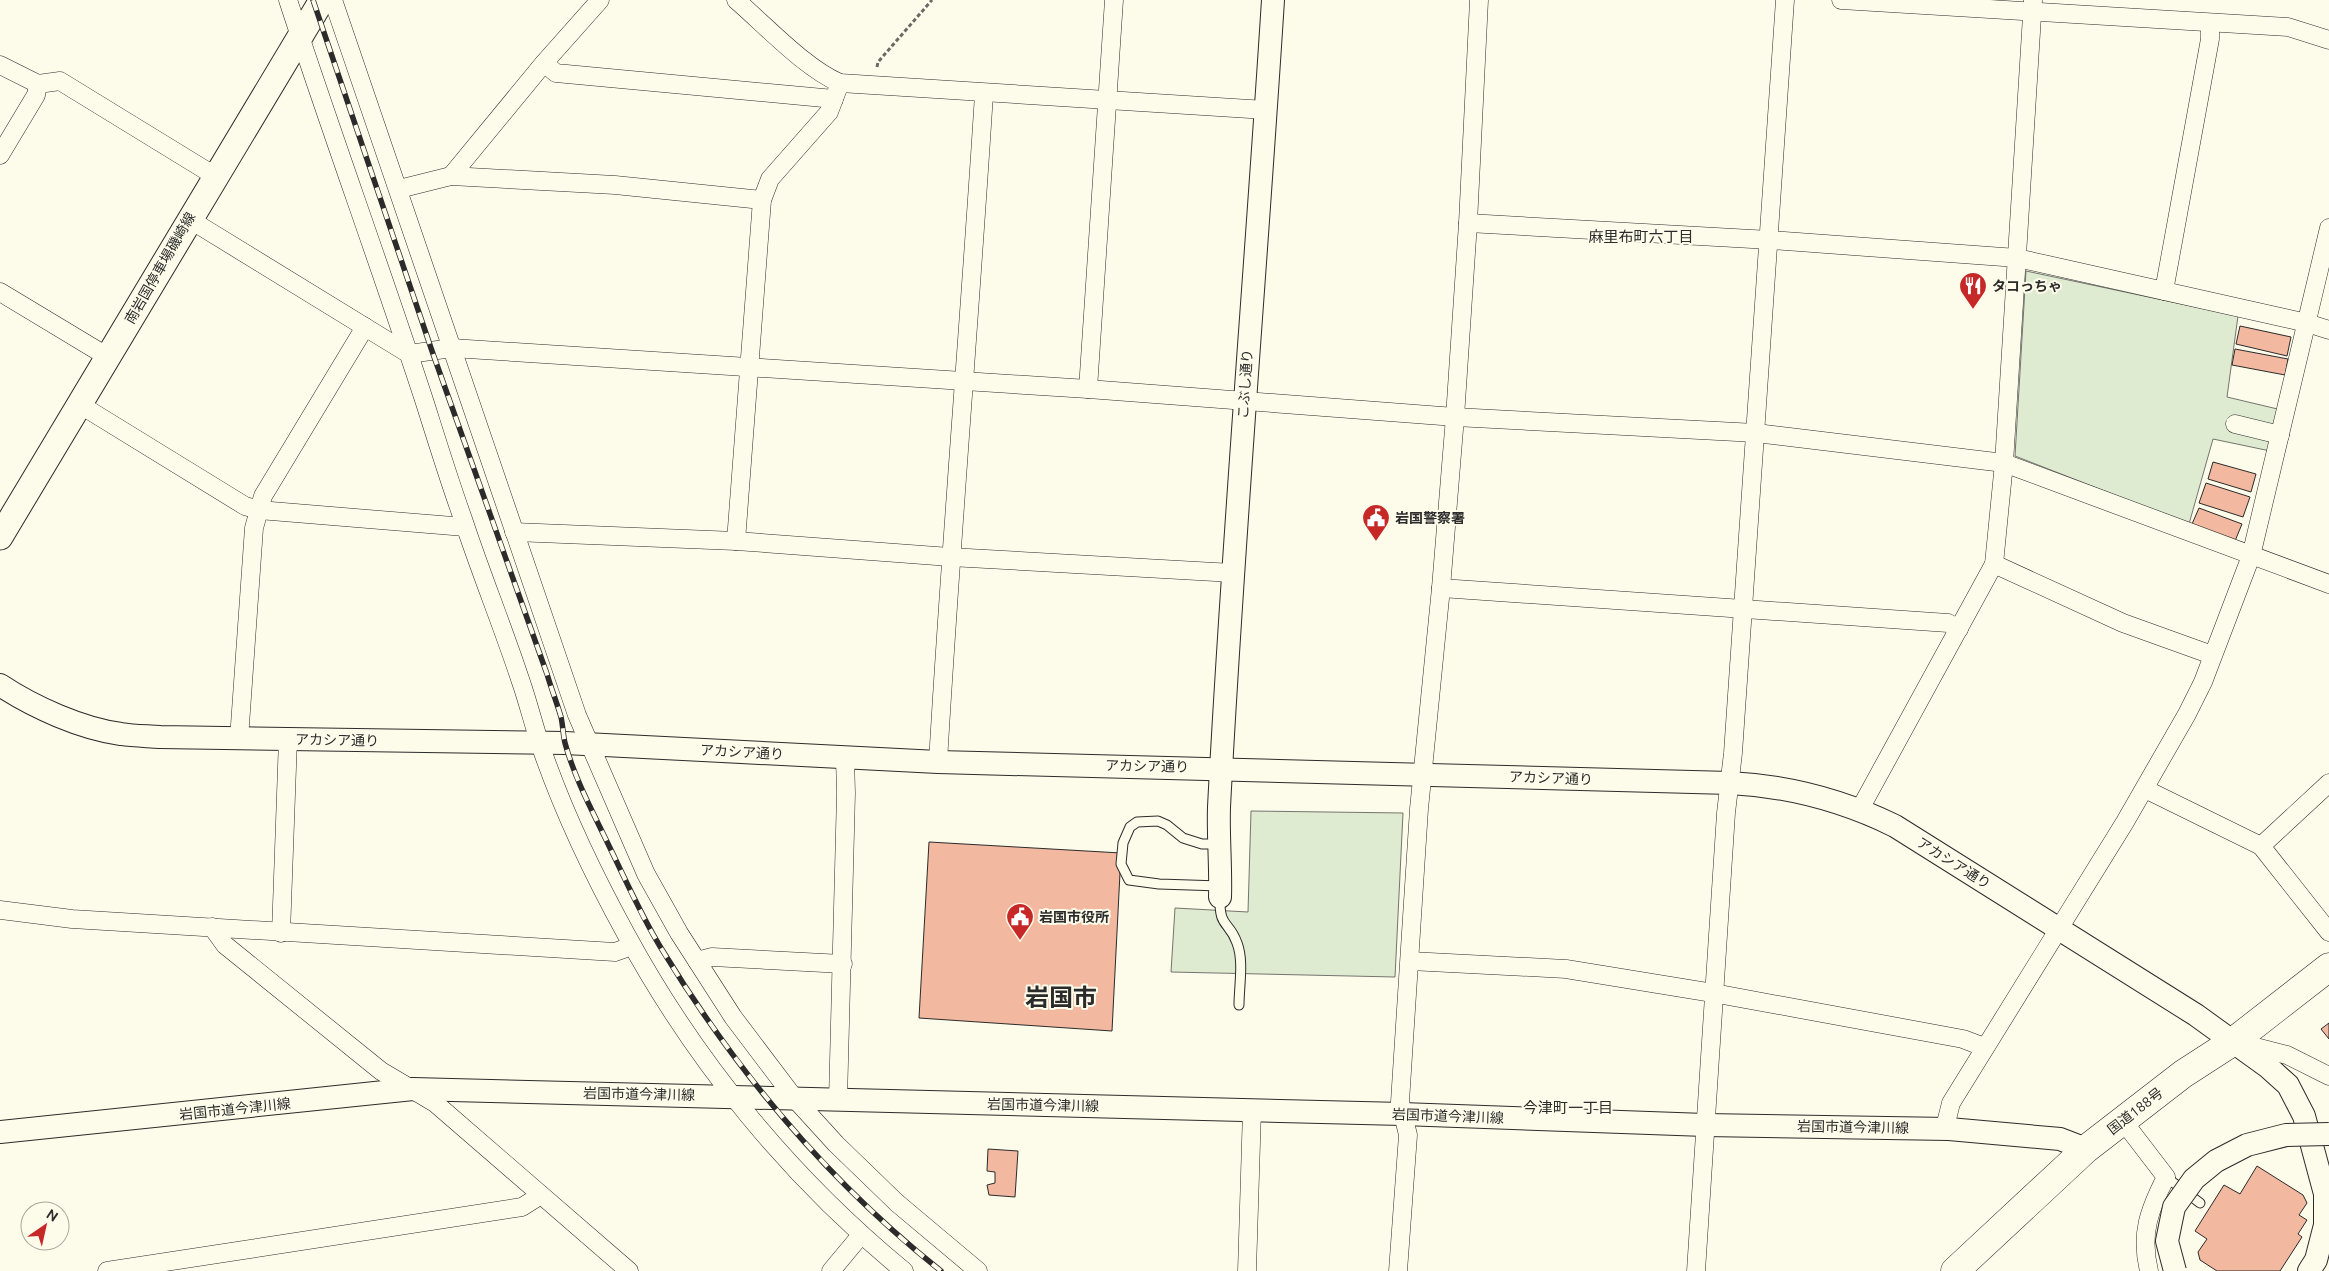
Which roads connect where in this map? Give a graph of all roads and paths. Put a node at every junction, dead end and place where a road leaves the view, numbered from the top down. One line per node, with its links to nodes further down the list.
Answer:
1 (288, 0): 14 (street)
2 (322, 0): 14 (main road, 南岩国停車場磯崎線)
3 (333, 0): 27 (street)
4 (600, 0): 16 (street)
5 (736, 0): 20 (street)
6 (932, 0): 19 (path)
7 (1114, 0): 22 (street)
8 (1273, 0): 23 (street, こぶし通り)
9 (1479, 0): 30 (street)
10 (1785, 0): 32 (street)
11 (1841, 0): 12 (street)
12 (2033, 6): 13 (street); 33 (street)
13 (2210, 23): 15 (street); 34 (street)
14 (299, 35): 25 (main road, 南岩国停車場磯崎線); 40 (street)
15 (2329, 40)
16 (544, 63): 20 (street); 26 (street)
17 (0, 65): 18 (street)
18 (38, 84): 24 (street); 25 (street)
19 (876, 86): 20 (street); 21 (street)
20 (837, 91): 28 (street)
21 (984, 94): 22 (street); 43 (street)
22 (1109, 99): 23 (street); 44 (street)
23 (1266, 110): 45 (street, こぶし通り)
24 (0, 154)
25 (215, 176): 29 (main road, 南岩国停車場磯崎線)
26 (451, 176): 27 (street); 28 (street)
27 (399, 189): 39 (street)
28 (762, 200): 42 (street)
29 (189, 219): 37 (street); 41 (main road, 南岩国停車場磯崎線)
30 (1468, 223): 32 (street); 47 (street)
31 (2329, 228): 36 (street)
32 (1770, 240): 33 (street); 49 (street)
33 (2017, 258): 34 (street); 51 (street)
34 (2164, 291): 36 (street)
35 (0, 292): 41 (street)
36 (2307, 323): 38 (street); 50 (street)
37 (365, 327): 40 (street); 52 (street)
38 (2329, 330)
39 (452, 348): 40 (street); 42 (street); 54 (street)
40 (409, 354): 53 (street)
41 (108, 357): 46 (main road, 南岩国停車場磯崎線)
42 (751, 368): 43 (street); 56 (street)
43 (965, 382): 44 (street); 58 (street)
44 (1088, 389): 45 (street)
45 (1243, 401): 47 (street); 60 (street, こぶし通り)
46 (78, 404): 52 (street); 55 (main road, 南岩国停車場磯崎線)
47 (1455, 417): 49 (street); 62 (street)
48 (2235, 424): 50 (street)
49 (1756, 433): 51 (street); 63 (street)
50 (2280, 435): 57 (street)
51 (2004, 463): 57 (street); 59 (street)
52 (259, 510): 53 (street); 67 (street)
53 (465, 527): 69 (street)
54 (514, 532): 56 (street); 70 (street)
55 (0, 537)
56 (736, 541): 58 (street)
57 (2251, 556): 61 (street); 65 (street)
58 (950, 557): 60 (street); 72 (street)
59 (1994, 564): 64 (street); 65 (street)
60 (1234, 573): 73 (street, こぶし通り)
61 (2329, 584)
62 (1441, 588): 63 (street); 74 (street)
63 (1742, 608): 64 (street); 75 (street)
64 (1959, 628): 78 (street)
65 (2212, 655): 77 (street)
66 (0, 685): 67 (street, アカシア通り)
67 (239, 739): 68 (street, アカシア通り)
68 (288, 739): 69 (street, アカシア通り); 86 (street)
69 (540, 744): 70 (street, アカシア通り); 87 (street)
70 (590, 744): 71 (street, アカシア通り); 88 (street)
71 (845, 757): 72 (street, アカシア通り); 90 (street)
72 (938, 762): 73 (street, アカシア通り)
73 (1222, 769): 74 (street, アカシア通り); 79 (street, こぶし通り)
74 (1424, 773): 75 (street, アカシア通り); 89 (street)
75 (1730, 783): 78 (street, アカシア通り); 92 (street)
76 (2329, 783): 80 (street)
77 (2145, 789): 80 (street); 84 (street)
78 (1860, 809): 84 (street, アカシア通り)
79 (1219, 844): 81 (street, こぶし通り); 81 (lane)
80 (2261, 846): 85 (street)
81 (1220, 892): 93 (lane)
82 (0, 910): 83 (street)
83 (212, 927): 86 (street); 97 (street)
84 (2058, 929): 94 (street, アカシア通り); 95 (street)
85 (2329, 932)
86 (281, 933): 87 (street)
87 (632, 946): 98 (street)
88 (697, 961): 90 (street); 99 (street)
89 (1410, 961): 92 (street); 102 (street)
90 (843, 964): 100 (street)
91 (2329, 967): 94 (highway, 国道188号)
92 (1713, 993): 95 (street); 104 (street)
93 (1240, 1005)
94 (2234, 1042): 96 (street); 103 (highway, 国道188号); 124 (street, アカシア通り)
95 (1984, 1047): 105 (street)
96 (2329, 1076)
97 (413, 1089): 98 (street, 岩国市道今津川線); 106 (street, 岩国市道今津川線); 110 (street)
98 (734, 1096): 99 (street, 岩国市道今津川線); 112 (street)
99 (795, 1099): 100 (street, 岩国市道今津川線); 117 (street)
100 (838, 1100): 101 (street, 岩国市道今津川線)
101 (1252, 1110): 102 (street, 岩国市道今津川線); 118 (street)
102 (1402, 1114): 104 (street, 岩国市道今津川線); 119 (street)
103 (2123, 1120): 108 (highway, 国道188号); 109 (street)
104 (1705, 1125): 105 (street, 岩国市道今津川線); 120 (street)
105 (1949, 1129): 108 (street, 岩国市道今津川線)
106 (0, 1132)
107 (2329, 1134): 123 (street, bridge)
108 (2086, 1149): 121 (highway, 国道188号)
109 (2166, 1177): 111 (lane); 122 (street)
110 (541, 1195): 113 (street); 114 (street)
111 (2200, 1203)
112 (861, 1235): 115 (street); 116 (street)
113 (626, 1270)
114 (107, 1271)
115 (831, 1271)
116 (904, 1271)
117 (978, 1271)
118 (1247, 1271)
119 (1398, 1271)
120 (1696, 1271)
121 (1955, 1271)
122 (2149, 1271)
123 (2175, 1271)
124 (2309, 1271)

